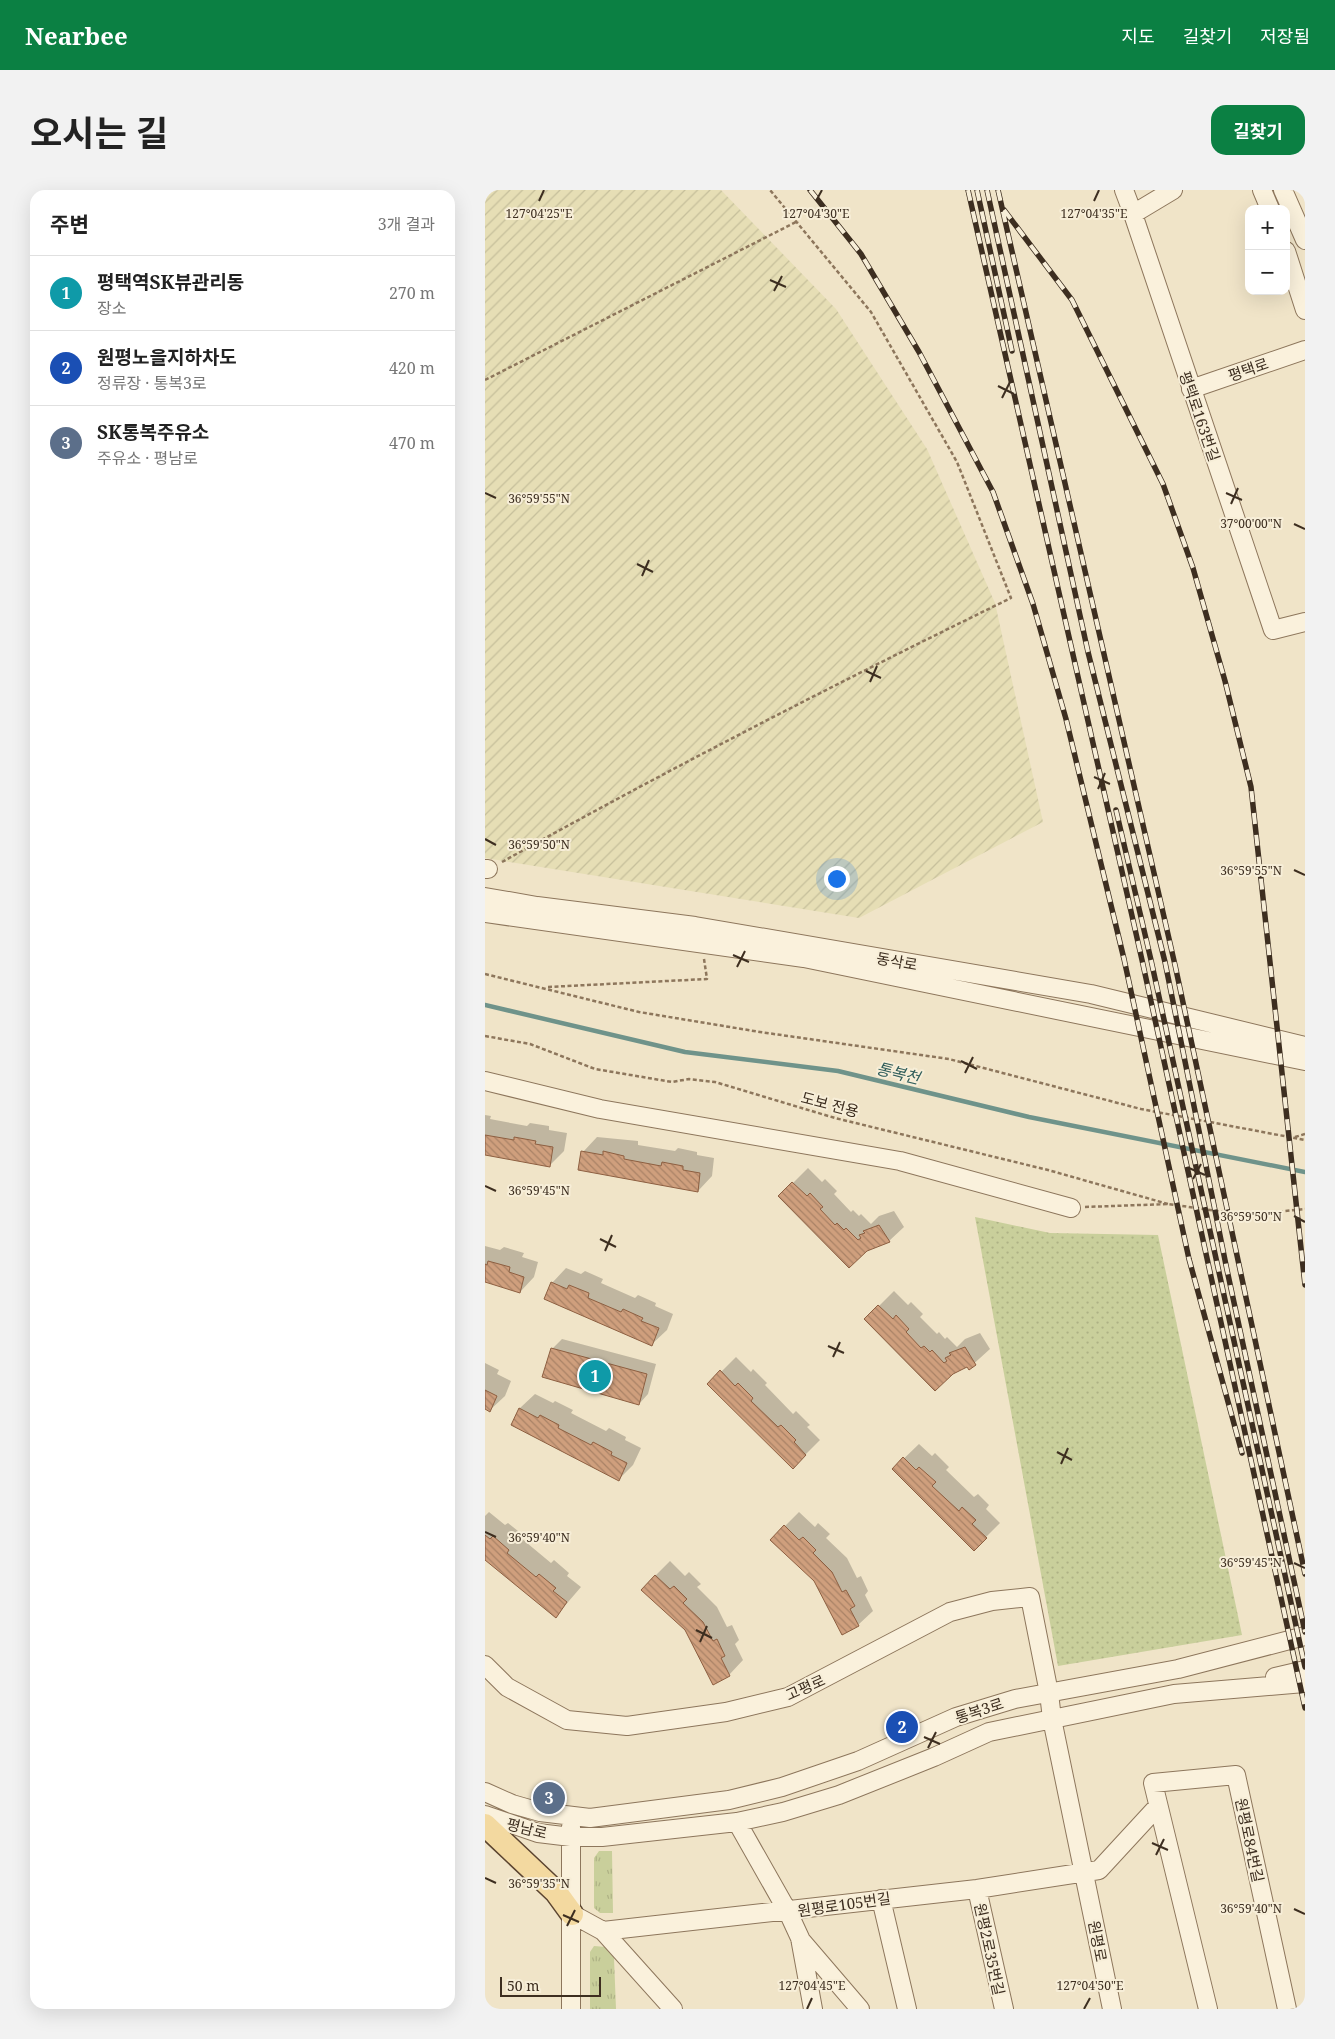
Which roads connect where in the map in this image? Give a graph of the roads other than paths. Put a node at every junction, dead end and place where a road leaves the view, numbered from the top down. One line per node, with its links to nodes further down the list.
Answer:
1 (1124, 190): 6 (street, 평택로163번길)
2 (1173, 190): 6 (street)
3 (1261, 190): 5 (street)
4 (1283, 190): 7 (street)
5 (1268, 205)
6 (1133, 214): 11 (street, 평택로163번길)
7 (1305, 240)
8 (1290, 263): 9 (street)
9 (1305, 310)
10 (1305, 350): 11 (street, 평택로)
11 (1191, 389): 12 (street, 평택로163번길)
12 (1305, 622)
13 (485, 897): 15 (street, 동삭로)
14 (485, 912): 16 (street, 동삭로)
15 (1305, 1046)
16 (1305, 1061)
17 (485, 1081): 18 (street)
18 (1071, 1208)
19 (1305, 1636): 24 (street, 통복3로)
20 (485, 1664): 24 (street, 고평로)
21 (1305, 1670): 23 (street)
22 (1305, 1683): 23 (street, 통복3로)
23 (1230, 1688): 25 (street, 통복3로)
24 (1049, 1693): 25 (street, 원평로); 29 (street, 통복3로)
25 (1052, 1720): 30 (street, 통복3로); 33 (street, 원평로)
26 (485, 1792): 29 (street, 평남로)
27 (1158, 1806): 33 (street); 47 (street, 원평로84번길); 48 (street, 원평로84번길)
28 (485, 1815): 32 (street, 평남로)
29 (571, 1816): 32 (street, 평남로)
30 (737, 1822): 32 (street, 통복3로); 36 (street)
31 (485, 1825): 37 (main road)
32 (571, 1837): 37 (street, 평남로)
33 (1084, 1873): 34 (street, 원평로105번길); 46 (street, 원평로)
34 (977, 1889): 35 (street, 원평로105번길); 45 (street, 원평2로35번길)
35 (881, 1899): 36 (street, 원평로105번길); 44 (street)
36 (788, 1912): 38 (street, 원평로105번길); 39 (street)
37 (572, 1914): 38 (street); 40 (street, 평남로)
38 (603, 1931): 41 (street)
39 (800, 1938): 42 (street); 43 (street)
40 (571, 2009)
41 (673, 2009)
42 (813, 2009)
43 (860, 2009)
44 (907, 2009)
45 (1003, 2009)
46 (1112, 2009)
47 (1208, 2009)
48 (1287, 2009)

